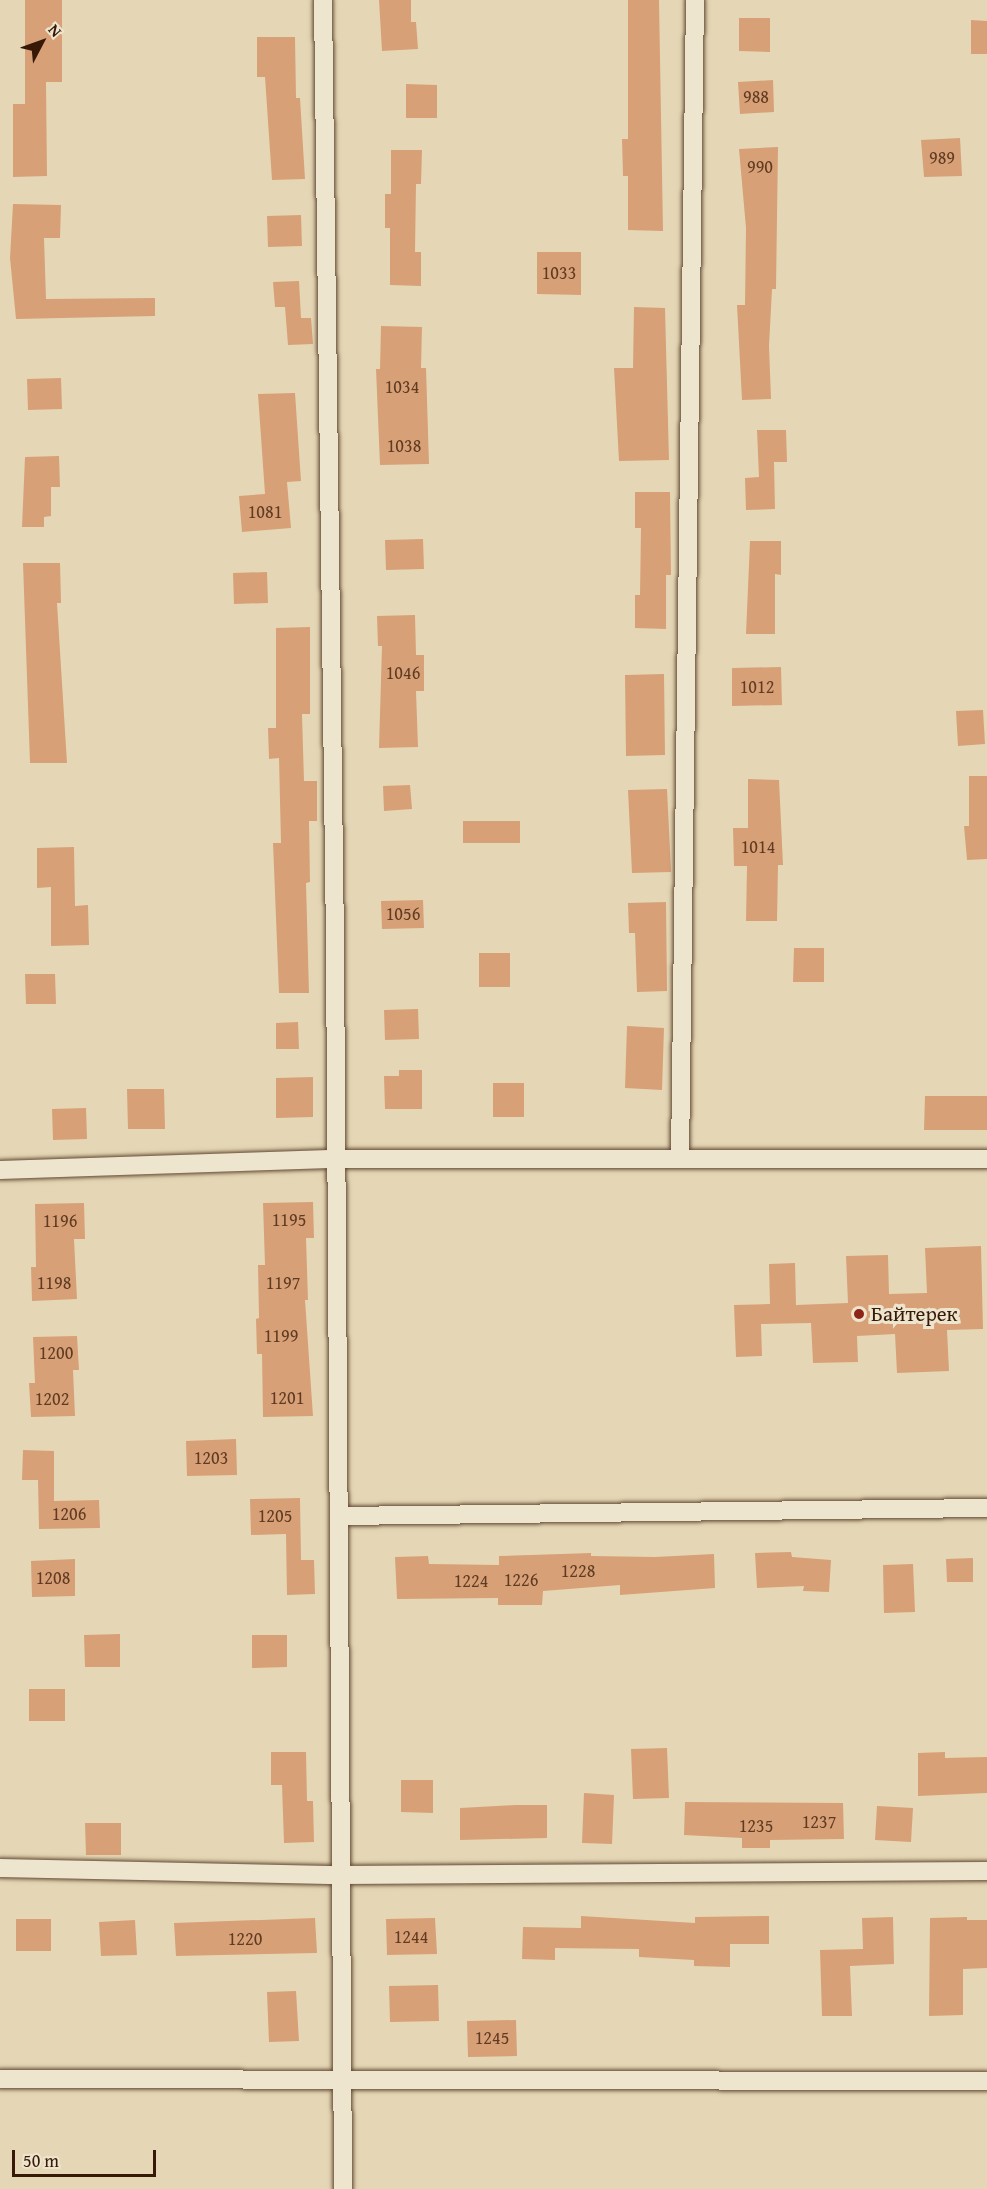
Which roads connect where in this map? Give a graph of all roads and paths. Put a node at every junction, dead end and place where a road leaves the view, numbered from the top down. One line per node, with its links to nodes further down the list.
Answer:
1 (323, 0): 3 (street)
2 (695, 0): 4 (street)
3 (337, 1159): 4 (street); 6 (street); 8 (street)
4 (680, 1159): 5 (street)
5 (987, 1159)
6 (0, 1170)
7 (987, 1508): 8 (street)
8 (339, 1516): 11 (street)
9 (0, 1868): 11 (street)
10 (987, 1871): 11 (street)
11 (341, 1875): 12 (street)
12 (343, 2077): 13 (street); 14 (street); 15 (street)
13 (0, 2079)
14 (987, 2081)
15 (343, 2189)

